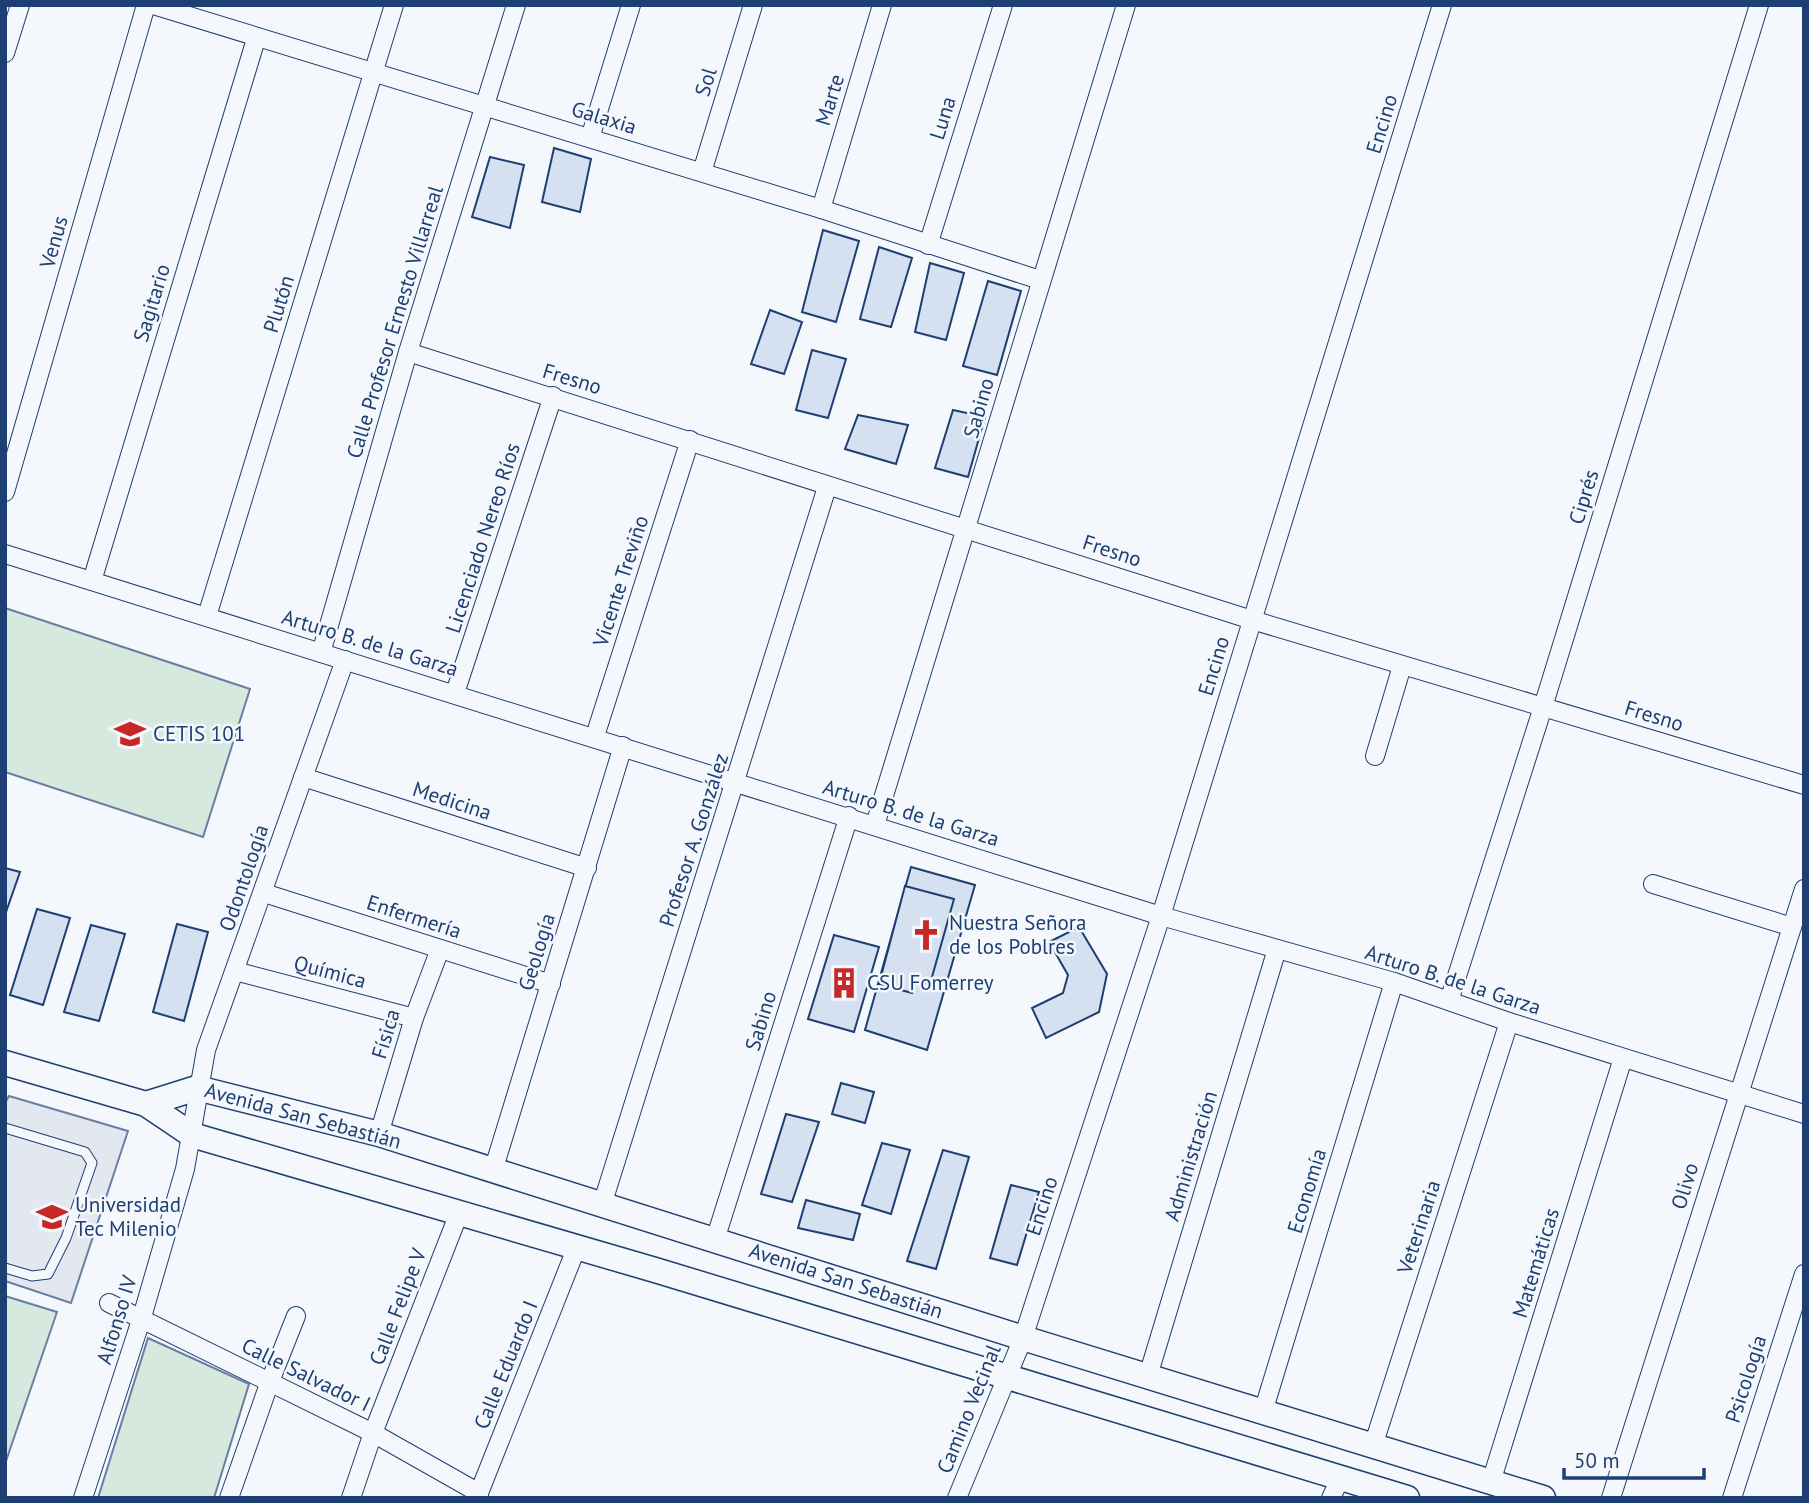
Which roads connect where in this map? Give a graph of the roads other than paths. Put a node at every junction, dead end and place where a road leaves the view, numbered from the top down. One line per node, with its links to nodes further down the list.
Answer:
1 (20, 5): 14 (street)
2 (146, 5): 26 (street, Venus)
3 (153, 5): 13 (street, Galaxia)
4 (394, 5): 15 (street, Plutón)
5 (516, 5): 16 (street, Calle Profesor Ernesto Villarreal)
6 (631, 5): 17 (street)
7 (753, 5): 18 (street, Sol)
8 (882, 5): 19 (street, Marte)
9 (1003, 5): 20 (street, Luna)
10 (1126, 5): 21 (street, Sabino)
11 (1442, 5): 31 (street, Encino)
12 (1759, 5): 36 (street, Ciprés)
13 (256, 39): 15 (street, Galaxia); 29 (street, Sagitario)
14 (5, 53)
15 (374, 71): 16 (street, Galaxia); 30 (street, Plutón)
16 (486, 105): 17 (street, Galaxia); 22 (street, Calle Profesor Ernesto Villarreal)
17 (590, 138): 18 (street, Galaxia)
18 (702, 172): 19 (street, Galaxia)
19 (821, 209): 20 (street, Galaxia)
20 (928, 244): 21 (street, Galaxia)
21 (1040, 281): 27 (street, Sabino)
22 (408, 352): 23 (street, Fresno); 32 (street, Calle Profesor Ernesto Villarreal)
23 (553, 396): 24 (street, Fresno); 35 (street, Licenciado Nereo Ríos)
24 (690, 440): 25 (street, Fresno); 37 (street, Vicente Treviño)
25 (827, 488): 27 (street, Fresno); 41 (street, Profesor A. González)
26 (5, 492)
27 (967, 528): 31 (street, Fresno); 44 (street, Sabino)
28 (5, 554): 29 (street, Arturo B. de la Garza)
29 (92, 581): 30 (street, Arturo B. de la Garza)
30 (207, 616): 32 (street, Arturo B. de la Garza)
31 (1252, 620): 34 (street, Fresno); 49 (street, Encino)
32 (321, 653): 33 (street, Arturo B. de la Garza)
33 (345, 660): 35 (street, Arturo B. de la Garza); 40 (street, Odontología)
34 (1402, 666): 36 (street, Fresno); 39 (street)
35 (456, 693): 37 (street, Arturo B. de la Garza)
36 (1543, 707): 42 (street, Fresno); 56 (street, Ciprés)
37 (594, 736): 38 (street, Arturo B. de la Garza)
38 (623, 746): 41 (street, Arturo B. de la Garza); 45 (street, Geología)
39 (1375, 756)
40 (303, 777): 45 (street, Medicina); 48 (street, Odontología)
41 (736, 783): 43 (street, Arturo B. de la Garza); 68 (street, Profesor A. González)
42 (1804, 785)
43 (849, 816): 44 (street, Arturo B. de la Garza); 70 (street, Sabino)
44 (875, 825): 49 (street, Arturo B. de la Garza)
45 (587, 868): 55 (street, Geología)
46 (1653, 884): 50 (street)
47 (1804, 889): 50 (street, Olivo)
48 (264, 893): 51 (street, Enfermería); 53 (street, Odontología)
49 (1161, 916): 52 (street, Arturo B. de la Garza); 77 (street, Encino)
50 (1797, 920): 61 (street, Olivo)
51 (440, 949): 55 (street, Enfermería); 57 (street, Física)
52 (1278, 949): 54 (street, Arturo B. de la Garza); 78 (street, Administración)
53 (235, 971): 57 (street, Química); 63 (street, Odontología)
54 (1394, 982): 56 (street, Arturo B. de la Garza); 81 (street, Economía)
55 (551, 984): 67 (street, Geología)
56 (1449, 1001): 58 (street, Arturo B. de la Garza)
57 (414, 1018): 66 (street, Física)
58 (1509, 1022): 59 (street, Arturo B. de la Garza); 83 (street, Veterinaria)
59 (1623, 1058): 61 (street, Arturo B. de la Garza); 84 (street, Matemáticas)
60 (5, 1063): 62 (main road, Avenida San Sebastián)
61 (1738, 1092): 64 (street, Arturo B. de la Garza); 93 (street, Olivo)
62 (146, 1104): 63 (main road, Avenida San Sebastián); 63 (main road, Avenida San Sebastián)
63 (195, 1112): 66 (main road, Avenida San Sebastián); 69 (main road, Avenida San Sebastián); 76 (street, Alfonso IV)
64 (1804, 1114)
65 (5, 1128): 72 (lane)
66 (379, 1134): 67 (main road, Avenida San Sebastián)
67 (493, 1171): 68 (main road, Avenida San Sebastián)
68 (602, 1205): 70 (main road, Avenida San Sebastián)
69 (459, 1213): 71 (main road, Avenida San Sebastián); 82 (street, Calle Felipe V)
70 (715, 1240): 77 (main road, Avenida San Sebastián)
71 (576, 1249): 79 (main road, Avenida San Sebastián); 86 (street, Calle Eduardo I)
72 (5, 1268)
73 (1804, 1274): 94 (street, Psicología)
74 (109, 1303): 76 (street, Calle Salvador I)
75 (296, 1316): 80 (street)
76 (142, 1317): 80 (street, Calle Salvador I); 87 (street, Alfonso IV)
77 (1023, 1338): 78 (main road, Avenida San Sebastián); 79 (street, Camino Vecinal)
78 (1148, 1376): 81 (main road, Avenida San Sebastián)
79 (1006, 1378): 85 (main road, Avenida San Sebastián); 90 (street, Camino Vecinal)
80 (269, 1384): 82 (street, Calle Salvador I); 88 (street)
81 (1264, 1412): 83 (main road, Avenida San Sebastián)
82 (373, 1433): 86 (street, Calle Salvador I); 89 (street, Calle Felipe V)
83 (1373, 1446): 84 (main road, Avenida San Sebastián)
84 (1491, 1482): 92 (main road, Avenida San Sebastián)
85 (1336, 1488): 91 (main road, Avenida San Sebastián)
86 (479, 1495)
87 (83, 1498)
88 (229, 1498)
89 (351, 1498)
90 (957, 1498)
91 (1407, 1498)
92 (1543, 1498)
93 (1611, 1498)
94 (1732, 1498)

